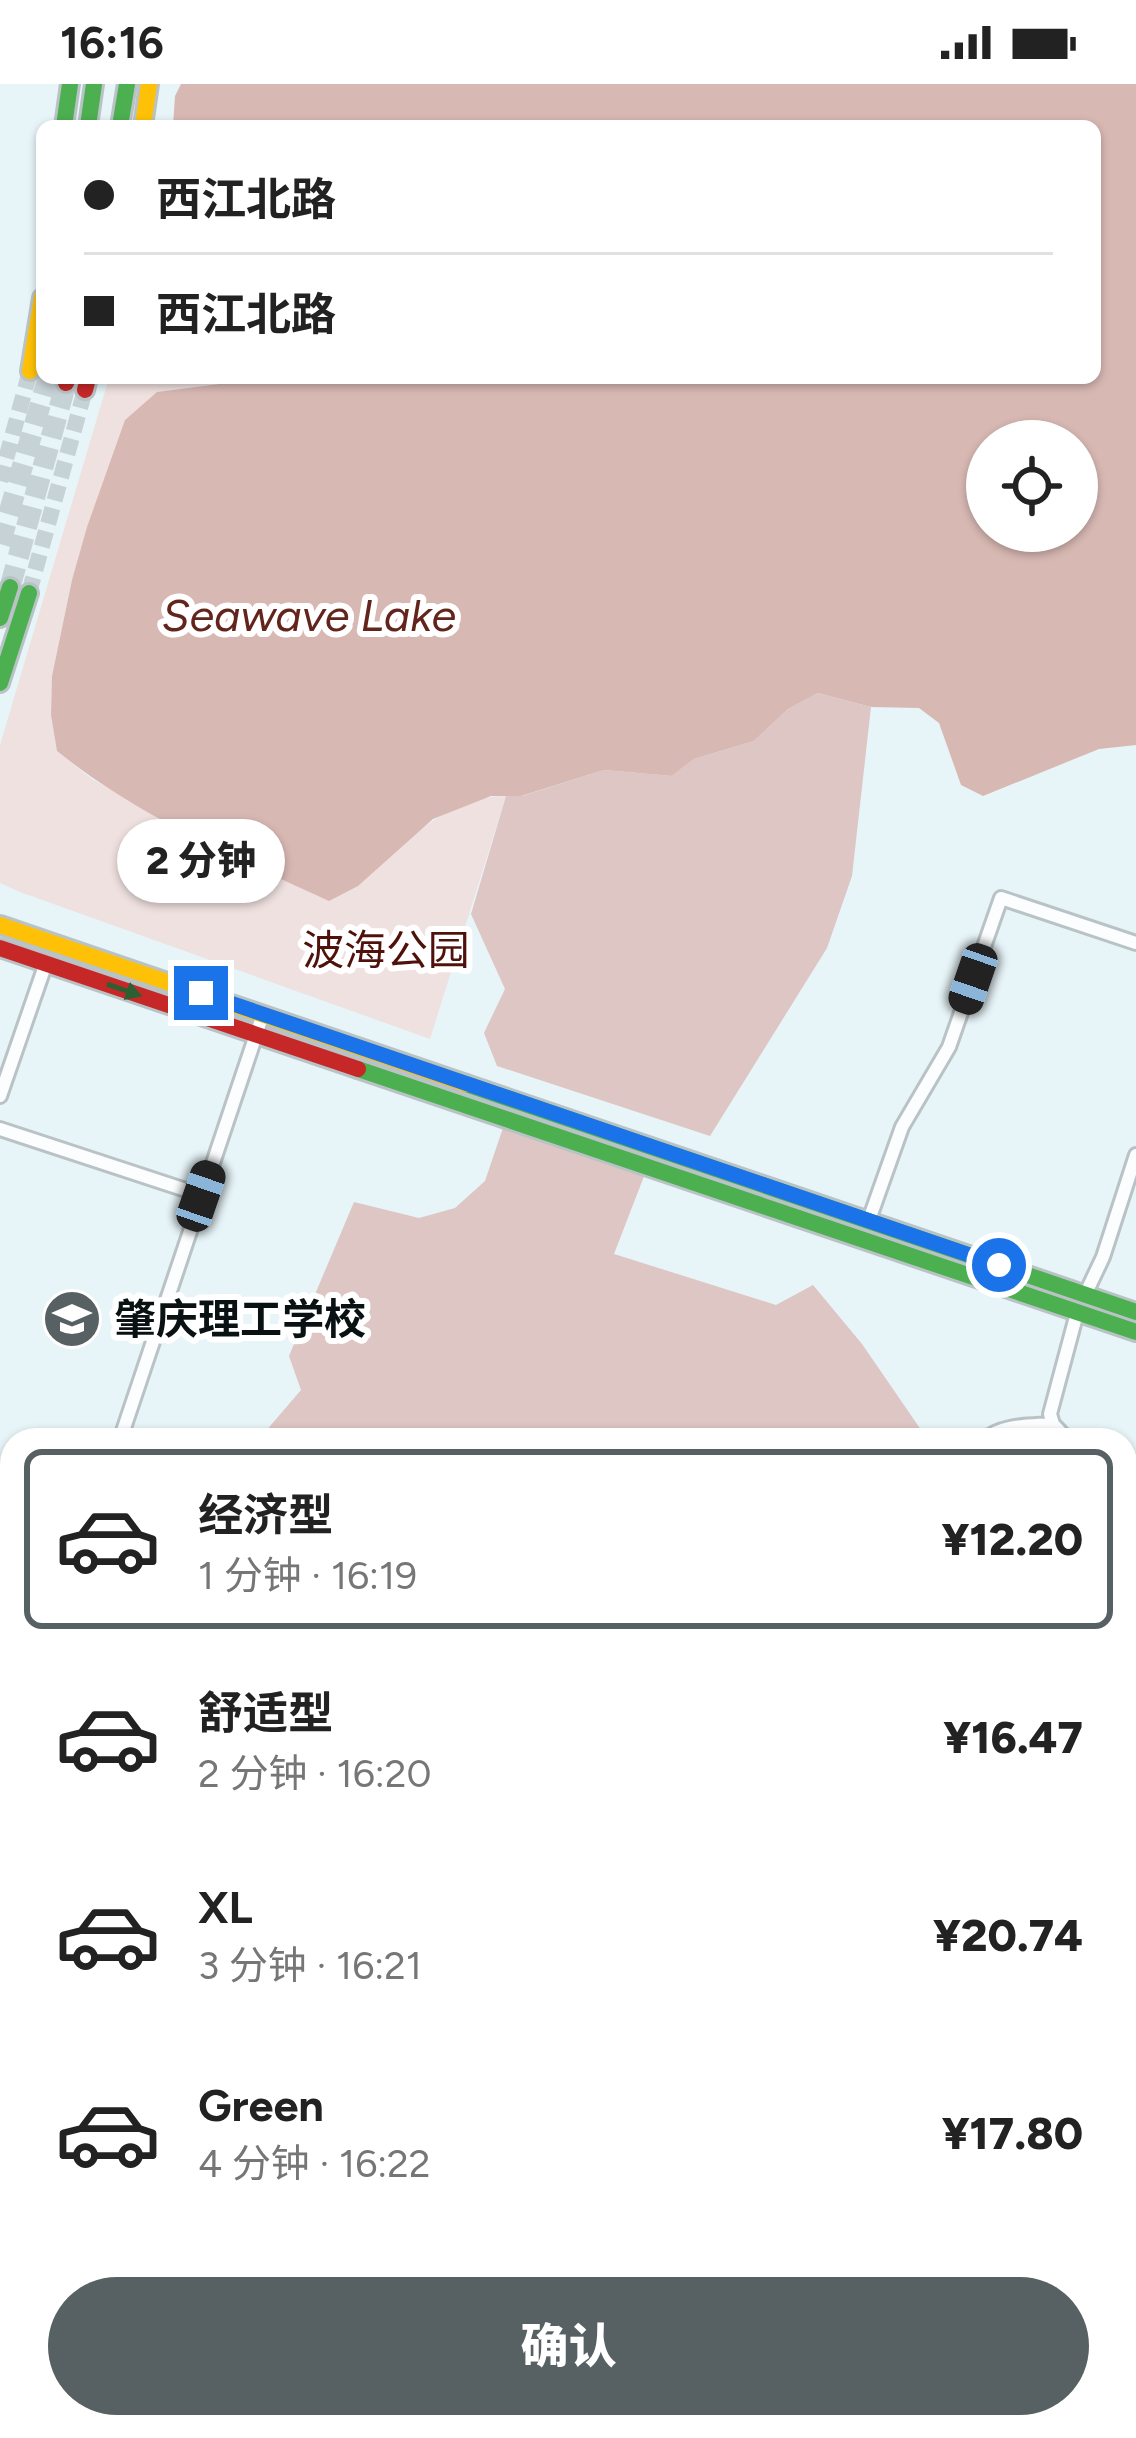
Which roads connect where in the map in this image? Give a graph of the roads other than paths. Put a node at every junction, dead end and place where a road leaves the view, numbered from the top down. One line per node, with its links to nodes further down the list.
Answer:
1 (70, 84): 5 (main road)
2 (90, 84): 6 (main road)
3 (127, 84): 7 (main road)
4 (149, 84): 8 (main road)
5 (65, 120)
6 (87, 120)
7 (122, 120)
8 (144, 120)
9 (36, 334): 10 (main road)
10 (30, 371)
11 (10, 587): 13 (main road)
12 (29, 593): 14 (main road)
13 (0, 618)
14 (0, 683)
15 (0, 920): 16 (main road)
16 (20, 931): 18 (main road); 20 (main road)
17 (1136, 943): 28 (street)
18 (4, 951): 19 (main road)
19 (46, 963): 21 (main road, one-way to 21); 22 (street)
20 (263, 1014): 21 (street); 25 (main road)
21 (256, 1036): 26 (street); 27 (main road)
22 (0, 1096)
23 (0, 1129): 26 (street)
24 (1136, 1155): 29 (street)
25 (790, 1193): 27 (main road); 28 (main road)
26 (201, 1196): 33 (street)
27 (783, 1212): 29 (main road)
28 (869, 1220): 29 (main road)
29 (1081, 1304): 30 (main road); 31 (main road); 32 (street)
30 (1136, 1312)
31 (1136, 1332)
32 (1053, 1424): 34 (street); 35 (street)
33 (124, 1428)
34 (1011, 1428)
35 (1057, 1428)

